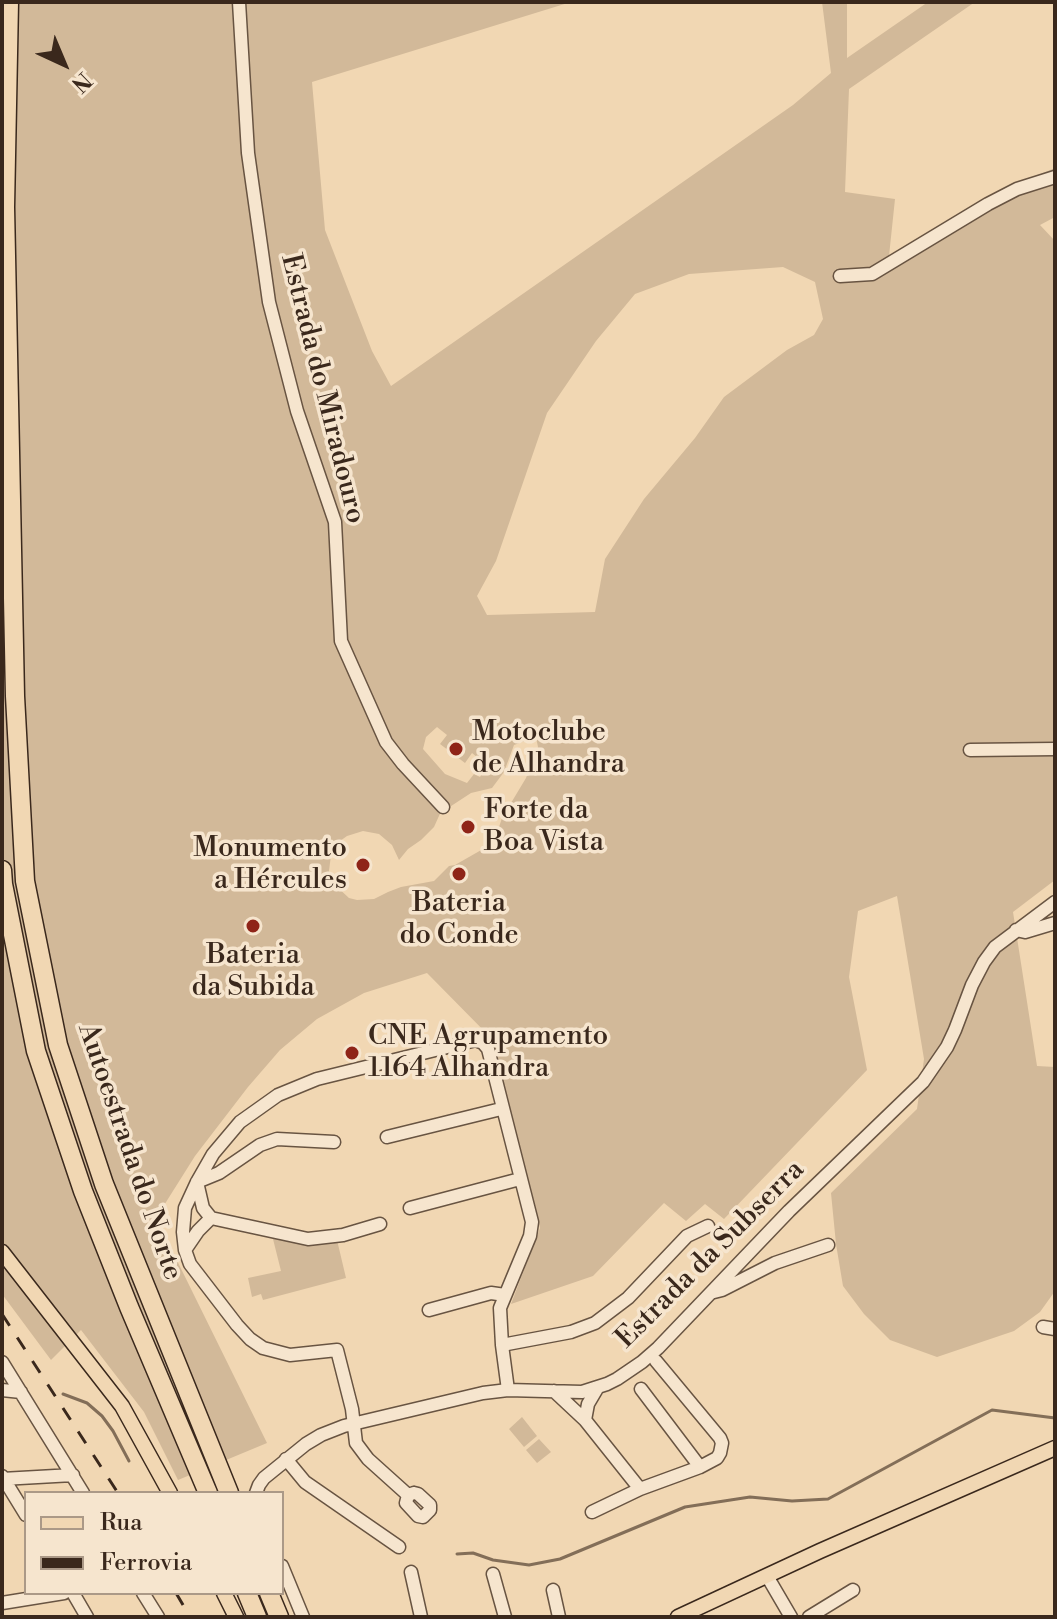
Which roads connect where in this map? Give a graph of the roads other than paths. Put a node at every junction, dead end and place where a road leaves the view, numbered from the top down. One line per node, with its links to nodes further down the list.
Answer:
1 (9, 2): 47 (highway, Autoestrada do Norte)
2 (239, 2): 7 (street, Estrada do Miradouro)
3 (1055, 177): 4 (street)
4 (840, 276)
5 (1055, 749): 6 (street)
6 (970, 750)
7 (443, 807)
8 (2, 870): 46 (highway, Autoestrada do Norte)
9 (1055, 902): 11 (street, Estrada da Subserra)
10 (1055, 923): 11 (street)
11 (1016, 930): 24 (street, Estrada da Subserra)
12 (501, 1109): 13 (street); 15 (street); 16 (street)
13 (387, 1137)
14 (334, 1142): 16 (street)
15 (520, 1179): 17 (street); 25 (street)
16 (197, 1182): 18 (street); 22 (street)
17 (410, 1208)
18 (211, 1218): 19 (street); 22 (street)
19 (380, 1224)
20 (708, 1226): 27 (street)
21 (828, 1245): 24 (street)
22 (185, 1250): 37 (street)
23 (2, 1252): 45 (main road)
24 (710, 1292): 30 (street, Estrada da Subserra)
25 (505, 1295): 26 (street); 27 (street)
26 (429, 1310)
27 (502, 1345): 33 (street)
28 (656, 1361): 40 (street)
29 (2, 1362): 35 (street)
30 (598, 1387): 34 (street, Estrada da Subserra); 36 (street)
31 (641, 1389): 40 (street)
32 (2, 1390): 35 (street)
33 (508, 1390): 34 (street, Estrada da Subserra); 37 (street, Estrada da Subserra)
34 (554, 1391): 36 (street)
35 (21, 1392): 41 (street)
36 (585, 1420): 43 (street)
37 (354, 1423): 39 (street, Estrada da Subserra); 49 (street)
38 (1055, 1448): 56 (main road)
39 (286, 1459): 48 (street, Estrada da Subserra); 52 (street)
40 (700, 1467): 43 (street)
41 (73, 1475): 42 (street); 44 (street)
42 (3, 1478): 50 (street)
43 (640, 1489): 51 (street)
44 (82, 1491)
45 (169, 1491)
46 (207, 1491)
47 (228, 1491)
48 (257, 1491)
49 (408, 1495)
50 (24, 1512)
51 (592, 1512)
52 (399, 1547)
53 (284, 1571): 71 (street)
54 (411, 1572): 72 (street)
55 (493, 1574): 73 (street)
56 (767, 1576): 75 (main road); 76 (street)
57 (553, 1590): 74 (street)
58 (853, 1590): 77 (street)
59 (52, 1595): 65 (street)
60 (74, 1595): 66 (street)
61 (144, 1595): 67 (street)
62 (225, 1595): 68 (main road)
63 (248, 1595): 69 (highway)
64 (270, 1595): 70 (highway)
65 (2, 1603)
66 (87, 1617)
67 (158, 1617)
68 (236, 1617)
69 (257, 1617)
70 (279, 1617)
71 (303, 1617)
72 (421, 1617)
73 (505, 1617)
74 (559, 1617)
75 (678, 1617)
76 (791, 1617)
77 (809, 1617)

